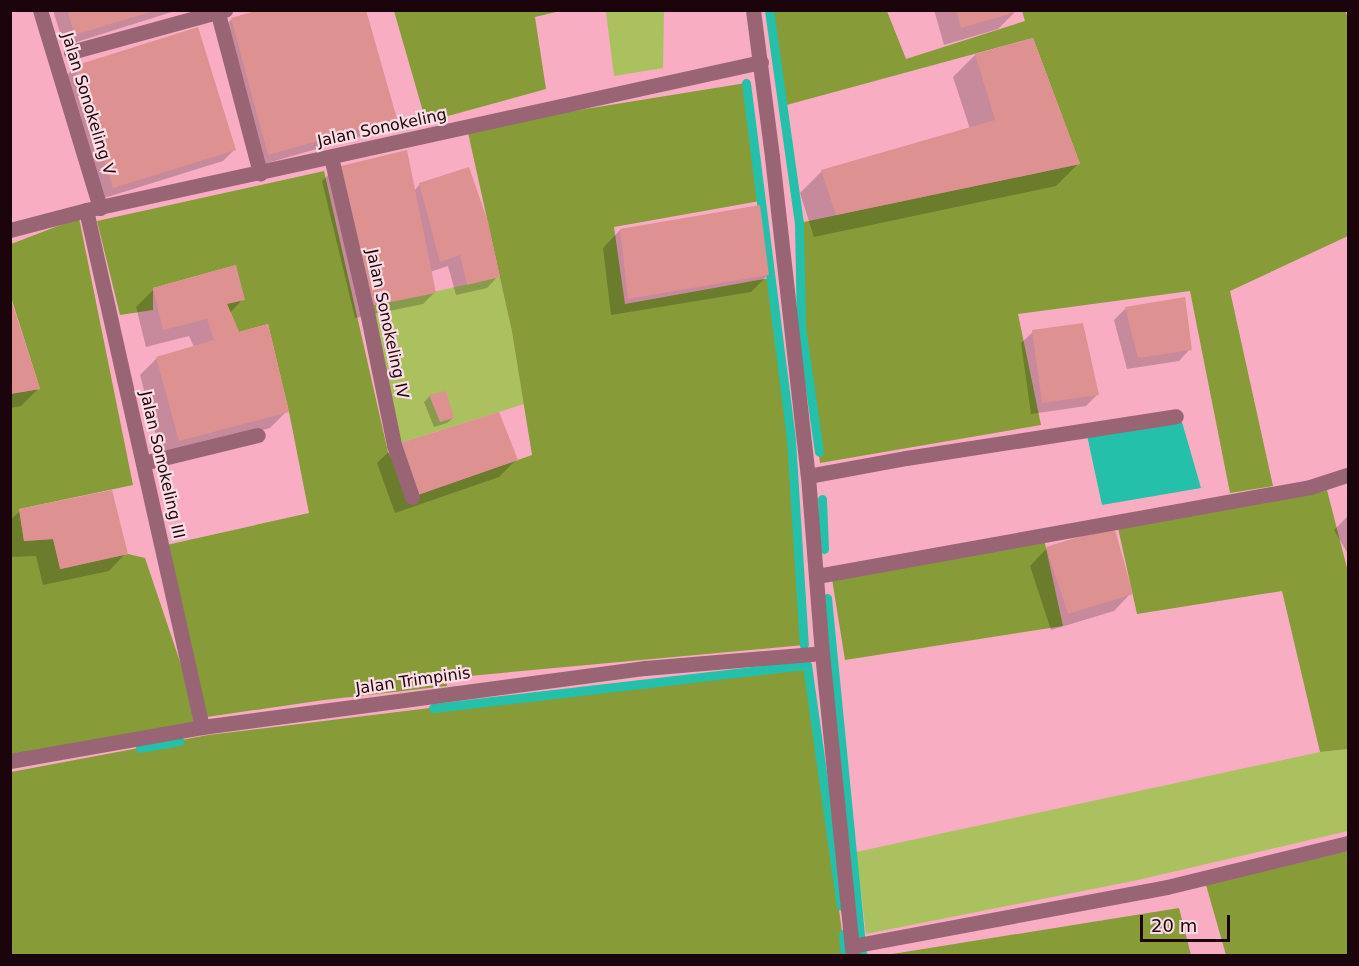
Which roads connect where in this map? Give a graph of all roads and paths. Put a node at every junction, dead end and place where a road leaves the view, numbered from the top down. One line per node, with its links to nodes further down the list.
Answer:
1 (40, 10): 8 (street, Jalan Sonokeling V)
2 (753, 10): 5 (street)
3 (220, 11): 4 (street); 7 (street)
4 (71, 52)
5 (761, 62): 6 (street, Jalan Sonokeling); 14 (street)
6 (331, 157): 7 (street, Jalan Sonokeling); 15 (street, Jalan Sonokeling IV)
7 (260, 173): 8 (street, Jalan Sonokeling)
8 (93, 209): 9 (street, Jalan Sonokeling); 12 (street, Jalan Sonokeling III)
9 (10, 230)
10 (1176, 416): 14 (street)
11 (258, 435): 12 (street)
12 (143, 463): 18 (street, Jalan Sonokeling III)
13 (1348, 475): 16 (street)
14 (808, 476): 16 (street)
15 (412, 497)
16 (816, 576): 17 (street)
17 (822, 653): 18 (street, Jalan Trimpinis); 21 (street)
18 (202, 727): 19 (street, Jalan Trimpinis)
19 (10, 761)
20 (1348, 843): 21 (street)
21 (852, 951)

